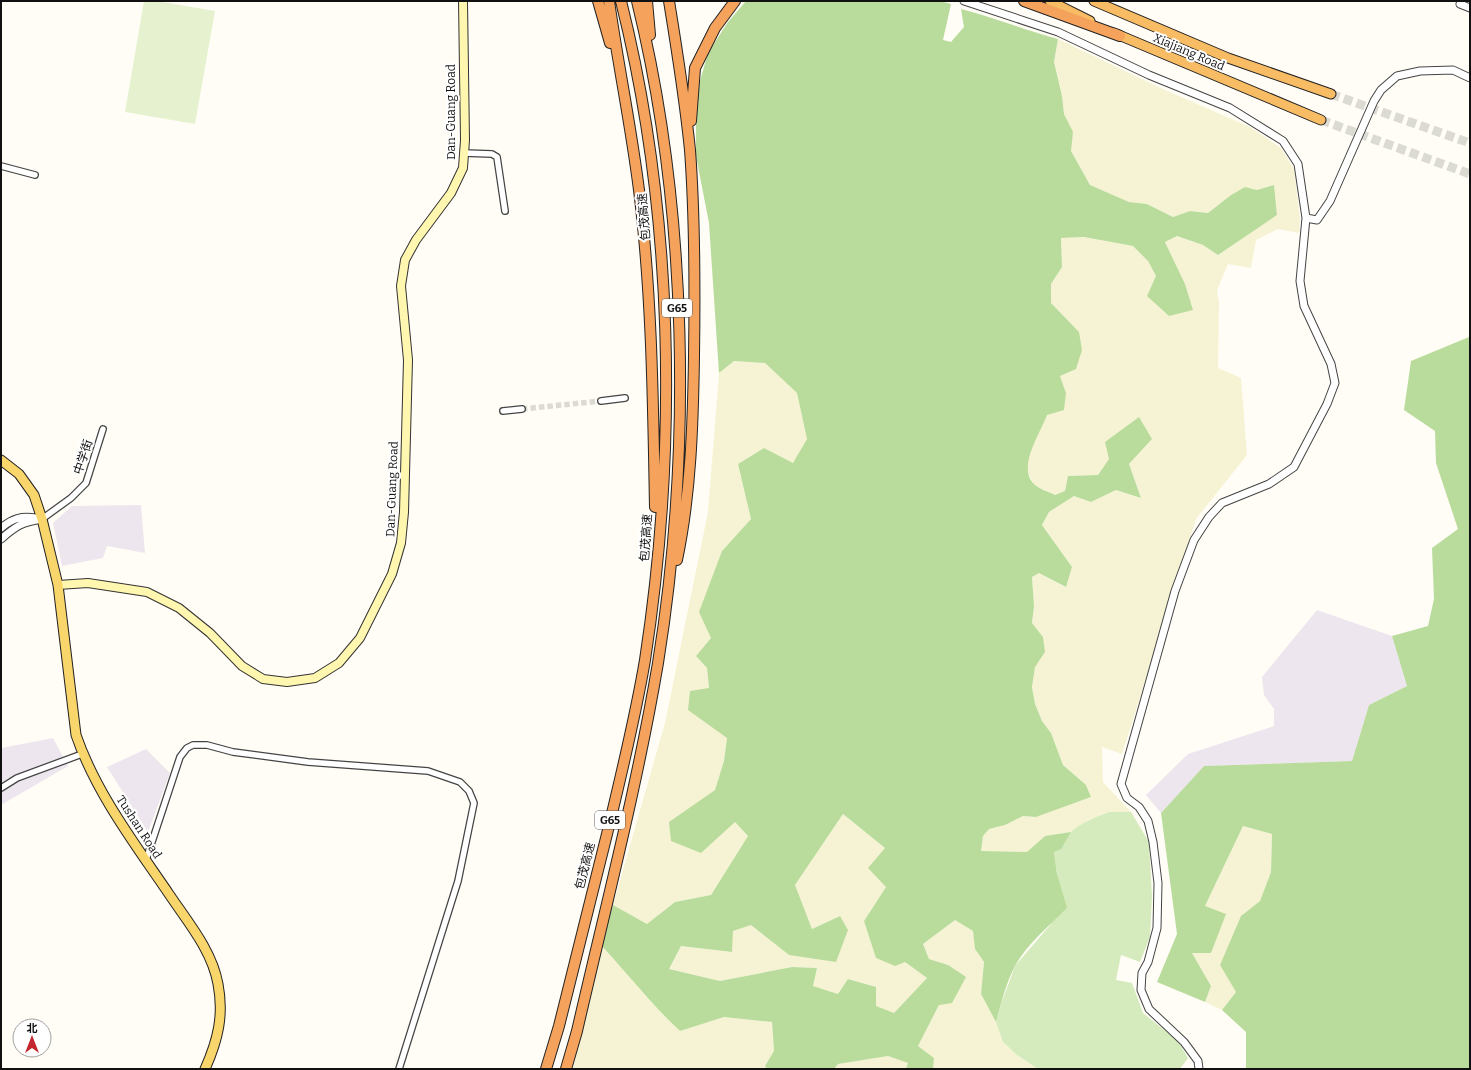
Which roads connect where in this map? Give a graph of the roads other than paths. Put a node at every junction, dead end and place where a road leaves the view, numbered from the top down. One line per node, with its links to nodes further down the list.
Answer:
1 (463, 1): 22 (main road, Dan-Guang Road)
2 (598, 1): 19 (highway)
3 (609, 1): 19 (highway)
4 (621, 1): 36 (highway, 包茂高速 / G65)
5 (637, 1): 16 (highway, G65)
6 (647, 1): 16 (highway)
7 (669, 1): 21 (highway)
8 (964, 1): 26 (street)
9 (1024, 1): 15 (highway)
10 (1050, 1): 15 (highway, Xiajiang Road)
11 (1094, 1): 18 (highway, Xiajiang Road)
12 (1462, 1): 14 (street)
13 (734, 2): 21 (highway)
14 (1470, 8)
15 (1120, 36): 20 (highway, Xiajiang Road)
16 (652, 71): 38 (highway, G65)
17 (1470, 78): 26 (street)
18 (1331, 94)
19 (626, 105): 36 (highway)
20 (1321, 120)
21 (690, 151): 38 (highway)
22 (464, 153): 25 (street); 37 (main road, Dan-Guang Road)
23 (1, 166): 24 (street)
24 (35, 175)
25 (505, 211)
26 (1306, 218): 46 (street)
27 (625, 398): 28 (street)
28 (601, 400)
29 (522, 409): 30 (street)
30 (503, 411)
31 (103, 429): 33 (street, 中学街)
32 (1, 460): 33 (main road, Tushan Road)
33 (42, 519): 34 (street); 35 (street, 中学街); 37 (main road, Tushan Road)
34 (1, 528)
35 (1, 539)
36 (657, 567): 44 (highway, 包茂高速 / G65)
37 (58, 585): 39 (main road, Tushan Road)
38 (664, 617): 45 (highway, G65)
39 (82, 754): 40 (street); 41 (main road, Tushan Road)
40 (1, 788)
41 (146, 860): 42 (main road, Tushan Road); 43 (street)
42 (206, 1069)
43 (399, 1069)
44 (546, 1069)
45 (566, 1069)
46 (1199, 1069)

